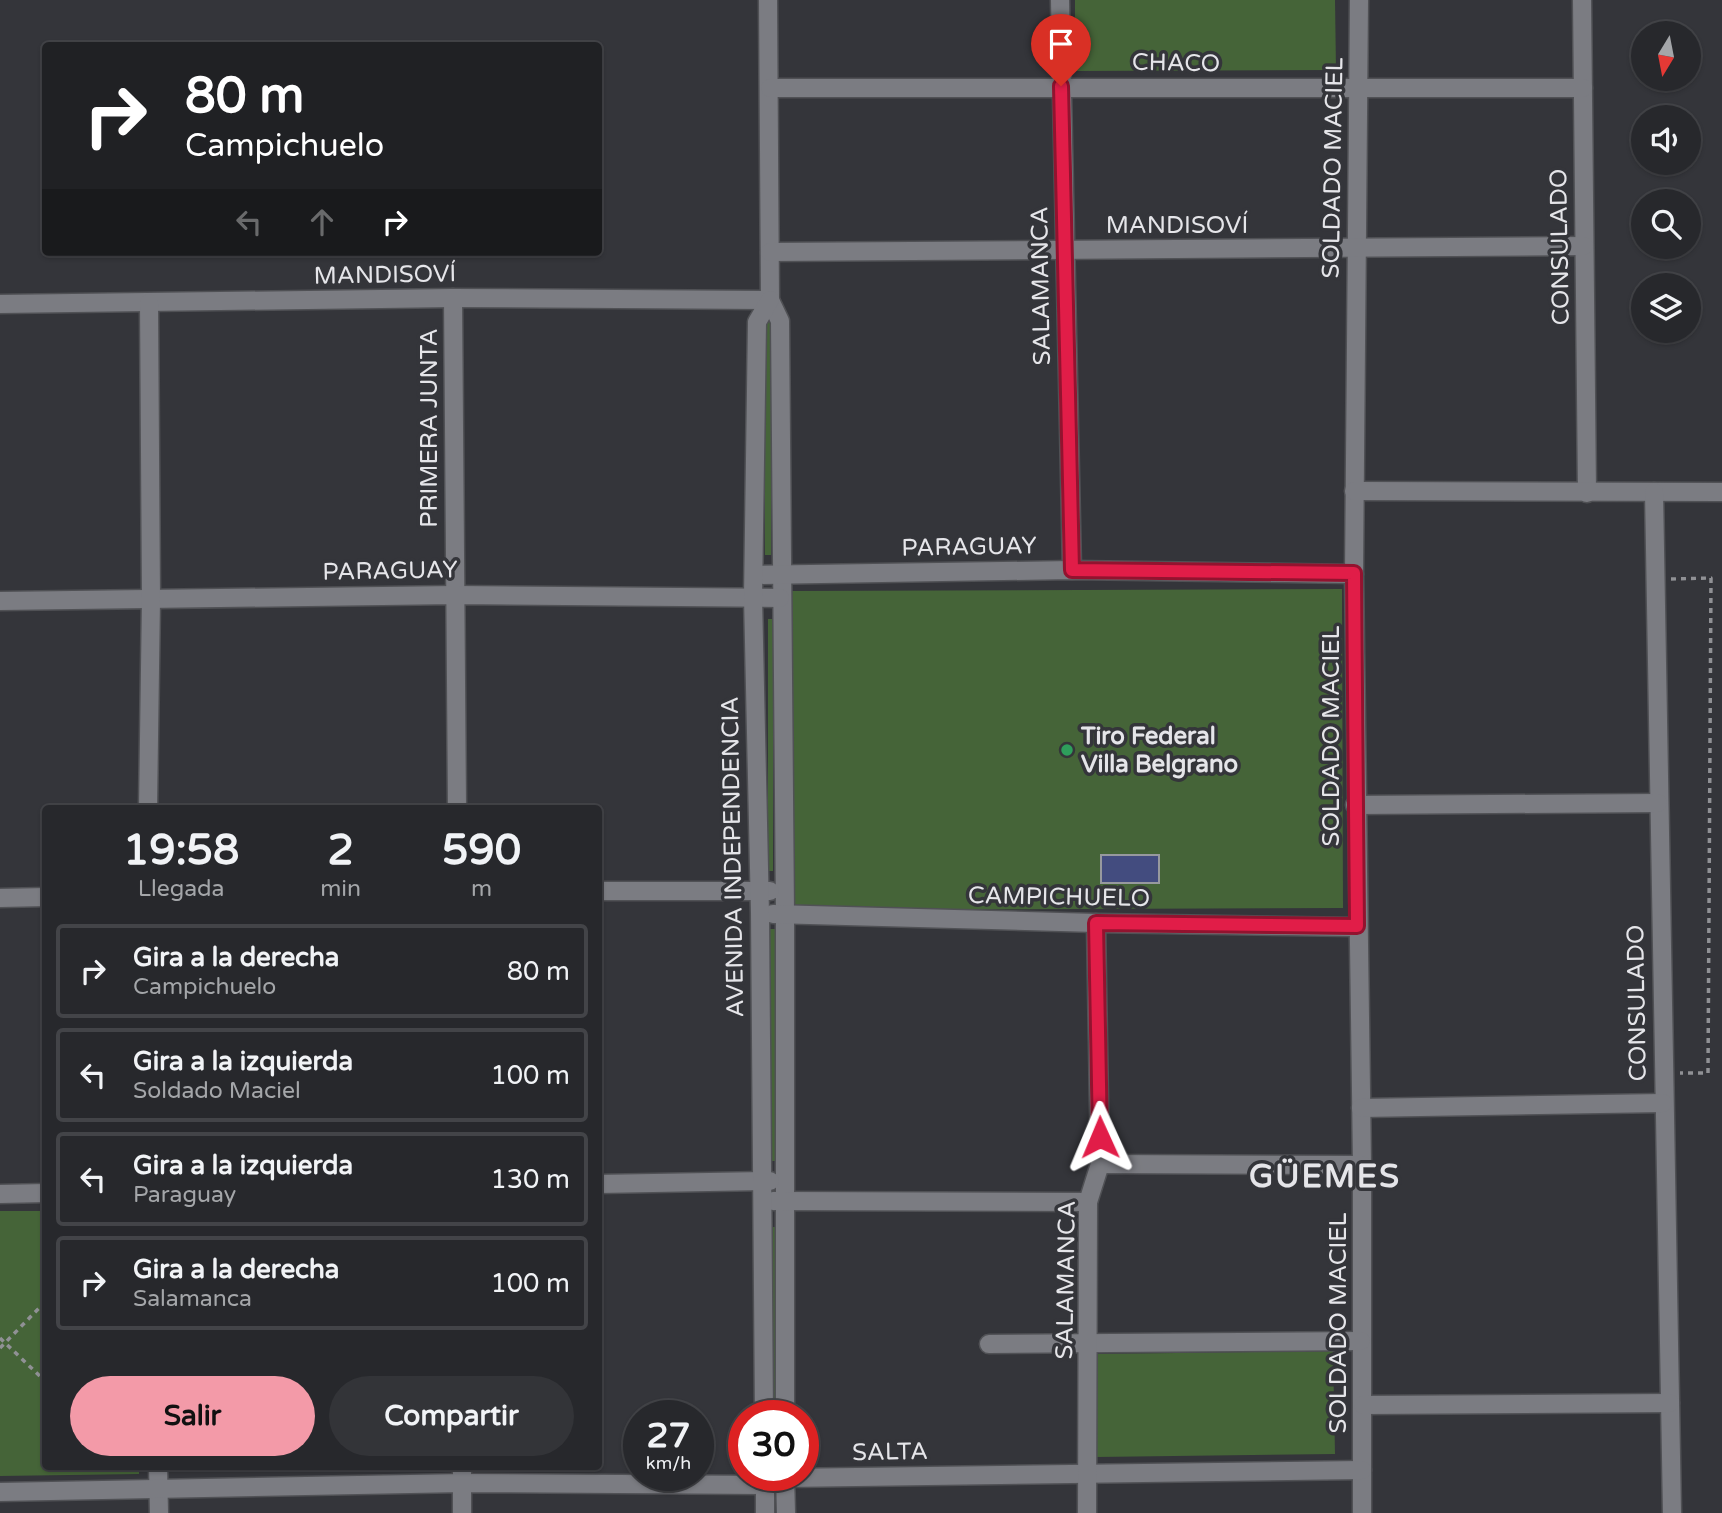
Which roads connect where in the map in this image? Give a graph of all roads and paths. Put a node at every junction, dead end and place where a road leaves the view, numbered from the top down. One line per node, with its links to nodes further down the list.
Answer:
1 (768, 0): 6 (street, AVENIDA INDEPENDENCIA)
2 (1060, 0): 5 (street, SALAMANCA)
3 (1359, 0): 8 (street, SOLDADO MACIEL)
4 (1582, 0): 7 (street, CONSULADO)
5 (1061, 86): 6 (street, CHACO); 8 (street, CHACO); 10 (street, SALAMANCA)
6 (769, 88): 12 (street, AVENIDA INDEPENDENCIA)
7 (1583, 88): 8 (street, CHACO); 9 (street, CONSULADO)
8 (1360, 90): 11 (street, SOLDADO MACIEL)
9 (1584, 246): 11 (street, MANDISOVÍ); 20 (street, CONSULADO)
10 (1064, 249): 11 (street, MANDISOVÍ); 12 (street, MANDISOVÍ); 21 (street, SALAMANCA)
11 (1357, 250): 17 (street, SOLDADO MACIEL)
12 (770, 252): 14 (street, AVENIDA INDEPENDENCIA)
13 (453, 299): 14 (street, MANDISOVÍ); 15 (street, MANDISOVÍ); 26 (street, PRIMERA JUNTA)
14 (770, 300): 23 (street, AVENIDA INDEPENDENCIA); 24 (street, AVENIDA INDEPENDENCIA)
15 (149, 303): 16 (street, MANDISOVÍ); 29 (street)
16 (0, 304)
17 (1354, 491): 20 (street); 22 (street, SOLDADO MACIEL)
18 (1654, 492): 19 (street); 20 (street); 25 (street, CONSULADO)
19 (1722, 492)
20 (1587, 493)
21 (1072, 570): 22 (street, PARAGUAY); 24 (street, PARAGUAY)
22 (1354, 573): 34 (street, SOLDADO MACIEL)
23 (754, 575): 24 (street, PARAGUAY); 27 (street, AVENIDA INDEPENDENCIA)
24 (781, 575): 28 (street, AVENIDA INDEPENDENCIA)
25 (1655, 579): 31 (street, CONSULADO); 44 (path)
26 (455, 595): 27 (street, PARAGUAY); 29 (street, PARAGUAY); 33 (street, PRIMERA JUNTA)
27 (753, 597): 28 (street, PARAGUAY); 37 (street, AVENIDA INDEPENDENCIA)
28 (780, 598): 35 (street, AVENIDA INDEPENDENCIA)
29 (152, 599): 30 (street, PARAGUAY); 32 (street)
30 (0, 601)
31 (1658, 803): 34 (street); 44 (street, CONSULADO)
32 (148, 805)
33 (457, 805)
34 (1355, 805): 43 (street, SOLDADO MACIEL)
35 (785, 890): 37 (street); 41 (street, AVENIDA INDEPENDENCIA)
36 (602, 891): 37 (street)
37 (760, 892): 40 (street, AVENIDA INDEPENDENCIA)
38 (42, 897): 39 (street)
39 (0, 898)
40 (760, 914): 41 (street, CAMPICHUELO); 49 (street, AVENIDA INDEPENDENCIA)
41 (785, 914): 42 (street, CAMPICHUELO); 50 (street, AVENIDA INDEPENDENCIA)
42 (1096, 923): 43 (street, CAMPICHUELO); 47 (street, SALAMANCA)
43 (1357, 926): 46 (street, SOLDADO MACIEL)
44 (1662, 1074): 45 (street, CONSULADO)
45 (1663, 1103): 46 (street); 67 (street, CONSULADO)
46 (1361, 1108): 48 (street, SOLDADO MACIEL)
47 (1100, 1164): 48 (street); 56 (street, SALAMANCA)
48 (1362, 1165): 59 (street, SOLDADO MACIEL)
49 (761, 1180): 50 (street); 51 (street); 54 (street, AVENIDA INDEPENDENCIA)
50 (785, 1181): 55 (street, AVENIDA INDEPENDENCIA)
51 (602, 1184)
52 (42, 1193): 53 (street)
53 (0, 1194)
54 (760, 1201): 55 (street); 65 (street, AVENIDA INDEPENDENCIA)
55 (785, 1202): 56 (street); 66 (street, AVENIDA INDEPENDENCIA)
56 (1088, 1202): 62 (street, SALAMANCA)
57 (42, 1305): 60 (path)
58 (0, 1338): 60 (path)
59 (1361, 1341): 62 (street); 68 (street, SOLDADO MACIEL)
60 (5, 1343): 63 (path); 64 (path)
61 (989, 1344): 62 (street)
62 (1088, 1345): 71 (street, SALAMANCA)
63 (0, 1348)
64 (42, 1378)
65 (764, 1400)
66 (785, 1400)
67 (1670, 1403): 68 (street); 85 (street, CONSULADO)
68 (1363, 1405): 70 (street, SOLDADO MACIEL)
69 (158, 1470): 75 (street)
70 (1362, 1470): 71 (street, SALTA); 84 (street, SOLDADO MACIEL)
71 (1087, 1472): 73 (street, SALTA); 83 (street, SALAMANCA)
72 (462, 1475): 74 (street, SALTA); 75 (street, SALTA); 80 (street)
73 (819, 1476)
74 (728, 1479)
75 (158, 1490): 78 (street, SALTA); 79 (street)
76 (765, 1491): 81 (street)
77 (785, 1491): 82 (street)
78 (0, 1492)
79 (159, 1513)
80 (462, 1513)
81 (765, 1513)
82 (786, 1513)
83 (1087, 1513)
84 (1362, 1513)
85 (1672, 1513)

